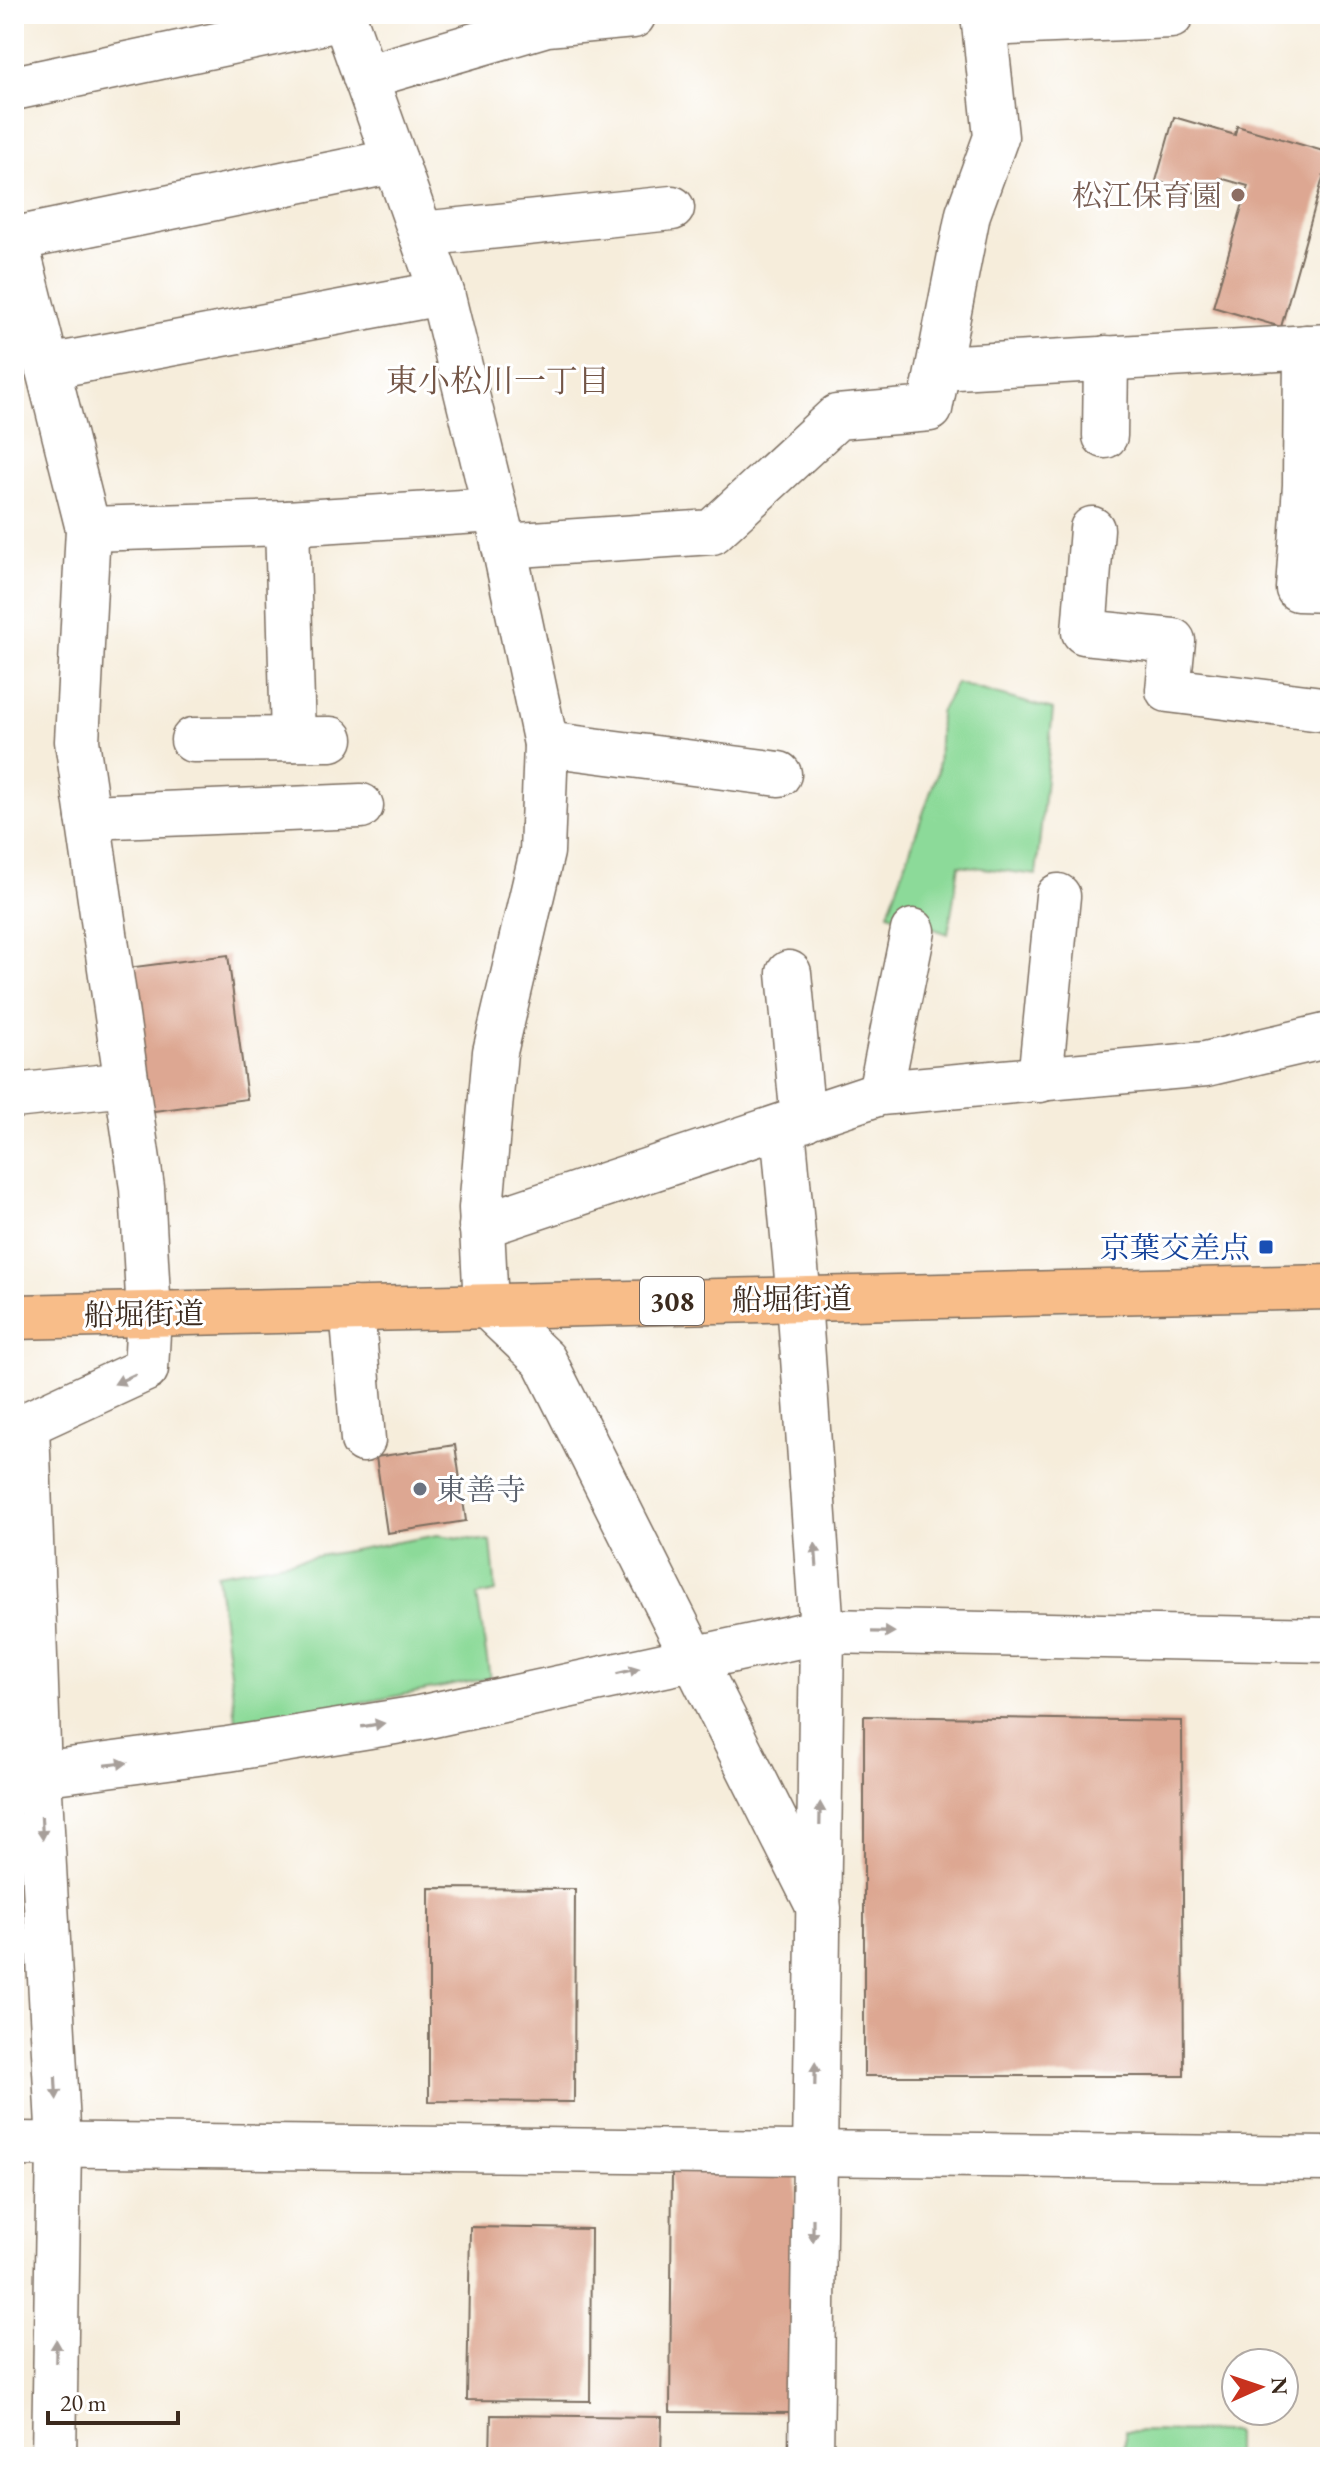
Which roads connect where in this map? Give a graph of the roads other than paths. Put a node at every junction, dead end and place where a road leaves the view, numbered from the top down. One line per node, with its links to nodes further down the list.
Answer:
1 (343, 16): 5 (street); 6 (street)
2 (633, 16): 5 (street)
3 (1171, 16): 4 (street)
4 (985, 19): 15 (street)
5 (365, 77): 7 (street)
6 (14, 88)
7 (395, 161): 9 (street); 10 (street)
8 (672, 208): 9 (street)
9 (421, 234): 11 (street)
10 (14, 237): 14 (street)
11 (442, 293): 14 (street); 18 (street)
12 (1318, 346): 13 (street); 21 (street)
13 (1106, 358): 15 (street); 16 (street)
14 (47, 367): 19 (street)
15 (939, 368): 18 (street)
16 (1105, 436)
17 (287, 523): 18 (street); 19 (street); 23 (street)
18 (499, 528): 24 (street)
19 (88, 529): 27 (street)
20 (1092, 529): 22 (street)
21 (1330, 590)
22 (1330, 710)
23 (193, 740)
24 (546, 744): 25 (street); 37 (street)
25 (779, 774)
26 (361, 806): 27 (street)
27 (88, 817): 33 (street)
28 (1058, 896): 32 (street)
29 (913, 931): 34 (street)
30 (789, 973): 36 (street)
31 (1330, 1035): 32 (street)
32 (1040, 1080): 34 (street)
33 (127, 1084): 35 (street); 42 (street)
34 (880, 1093): 36 (street)
35 (14, 1096)
36 (793, 1124): 37 (street); 39 (street)
37 (481, 1226): 40 (street)
38 (1330, 1287): 39 (main road, 船堀街道 / 308)
39 (799, 1300): 40 (main road, 船堀街道 / 308); 46 (street, one-way to 39)
40 (486, 1305): 41 (main road, 船堀街道 / 308); 48 (street)
41 (352, 1309): 42 (main road, 船堀街道 / 308); 45 (street)
42 (149, 1315): 43 (main road, 船堀街道 / 308); 44 (street, one-way to 44)
43 (14, 1317)
44 (20, 1426): 49 (street)
45 (363, 1440)
46 (822, 1631): 47 (street, one-way to 47); 48 (street); 50 (street, one-way to 46)
47 (1330, 1640)
48 (691, 1657): 49 (street, one-way to 48); 50 (street)
49 (39, 1774): 52 (street, one-way to 52)
50 (819, 1908): 53 (street, one-way to 50)
51 (14, 2144): 52 (street)
52 (59, 2145): 53 (street); 55 (street, one-way to 52)
53 (813, 2152): 54 (street); 56 (street, one-way to 56)
54 (1330, 2159)
55 (54, 2457)
56 (811, 2457)

